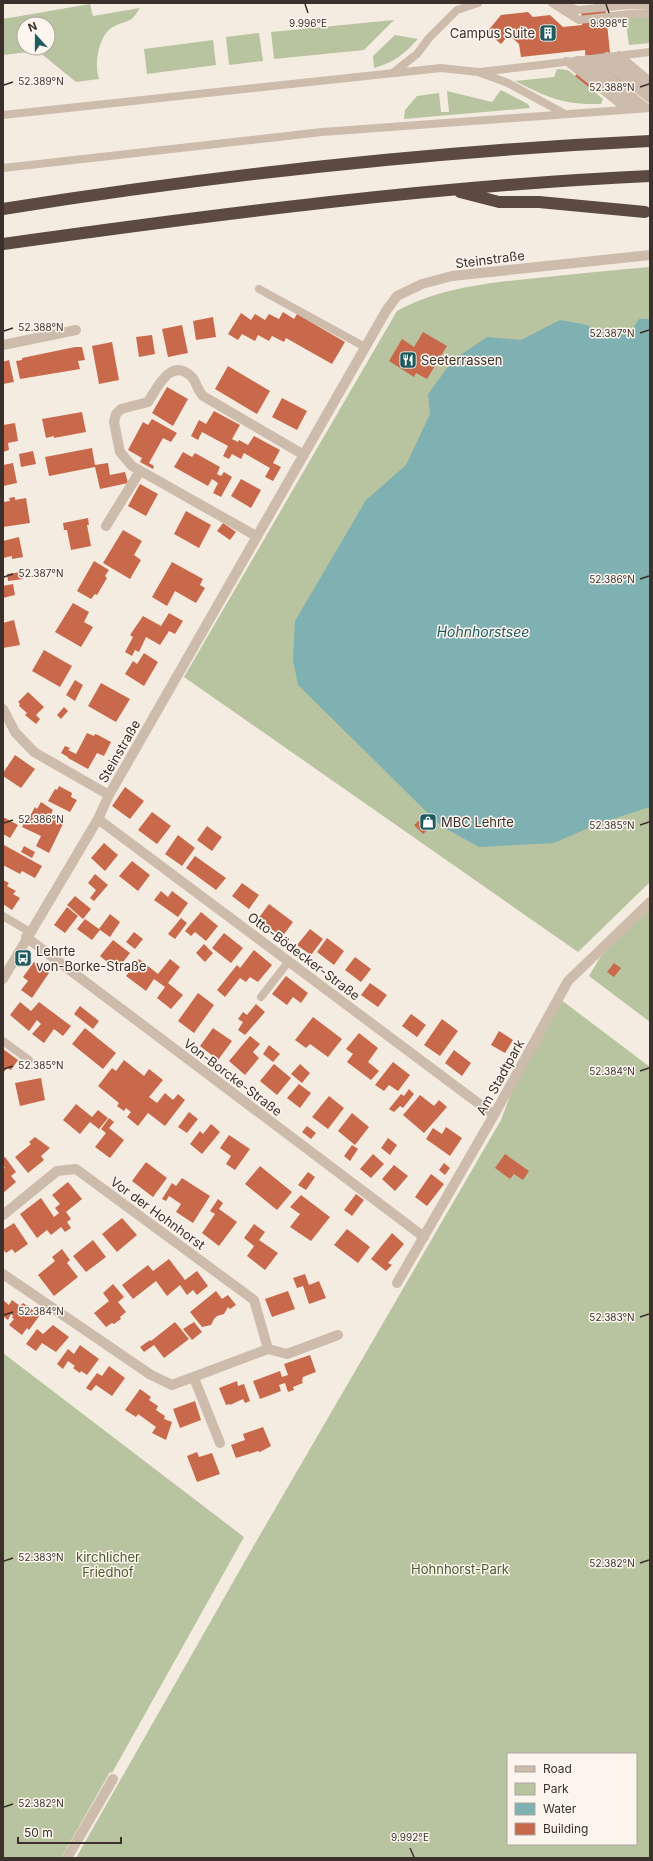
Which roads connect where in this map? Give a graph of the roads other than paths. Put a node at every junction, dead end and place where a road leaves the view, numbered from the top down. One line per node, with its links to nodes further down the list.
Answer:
1 (478, 3): 13 (lane)
2 (552, 3): 5 (lane)
3 (559, 3): 4 (lane)
4 (650, 6)
5 (650, 14)
6 (650, 52): 7 (lane)
7 (619, 55): 8 (lane); 15 (lane)
8 (607, 56): 9 (lane); 16 (lane)
9 (598, 58): 10 (lane); 17 (lane)
10 (587, 59): 11 (lane); 19 (lane)
11 (577, 60): 12 (lane); 18 (lane)
12 (566, 61): 14 (lane); 20 (lane)
13 (394, 72): 14 (lane); 22 (lane)
14 (478, 72): 21 (lane)
15 (650, 81)
16 (650, 90)
17 (650, 99)
18 (636, 108): 19 (lane); 20 (lane)
19 (649, 108)
20 (626, 109): 21 (lane)
21 (563, 114): 24 (lane)
22 (3, 115)
23 (650, 141): 27 (highway)
24 (3, 168)
25 (650, 176): 26 (highway)
26 (449, 189): 28 (highway); 29 (highway)
27 (3, 209)
28 (648, 213)
29 (3, 244)
30 (650, 255): 34 (street, Steinstraße)
31 (259, 289): 34 (lane)
32 (76, 330): 33 (street)
33 (3, 345)
34 (365, 347): 35 (street, Steinstraße)
35 (304, 454): 36 (street); 38 (street, Steinstraße)
36 (140, 471): 37 (street); 38 (street)
37 (106, 526)
38 (256, 536): 40 (street, Steinstraße)
39 (3, 709): 40 (street)
40 (109, 795): 41 (street, Steinstraße)
41 (98, 819): 44 (street, Steinstraße); 45 (street, Otto-Bödecker-Straße)
42 (650, 902): 50 (street, Am Stadtpark)
43 (3, 916): 44 (lane)
44 (28, 934): 46 (street, Steinstraße); 52 (street, Von-Borcke-Straße)
45 (289, 961): 47 (lane); 50 (street, Otto-Bödecker-Straße)
46 (3, 978)
47 (261, 997)
48 (3, 1041): 49 (lane)
49 (29, 1060)
50 (494, 1115): 52 (street, Am Stadtpark)
51 (3, 1215): 56 (street, Vor der Hohnhorst)
52 (424, 1237): 54 (street, Am Stadtpark)
53 (3, 1274): 57 (street)
54 (397, 1283)
55 (338, 1335): 56 (street)
56 (268, 1349): 57 (street)
57 (194, 1378): 58 (street)
58 (220, 1443)
59 (113, 1779): 60 (street)
60 (67, 1858)

